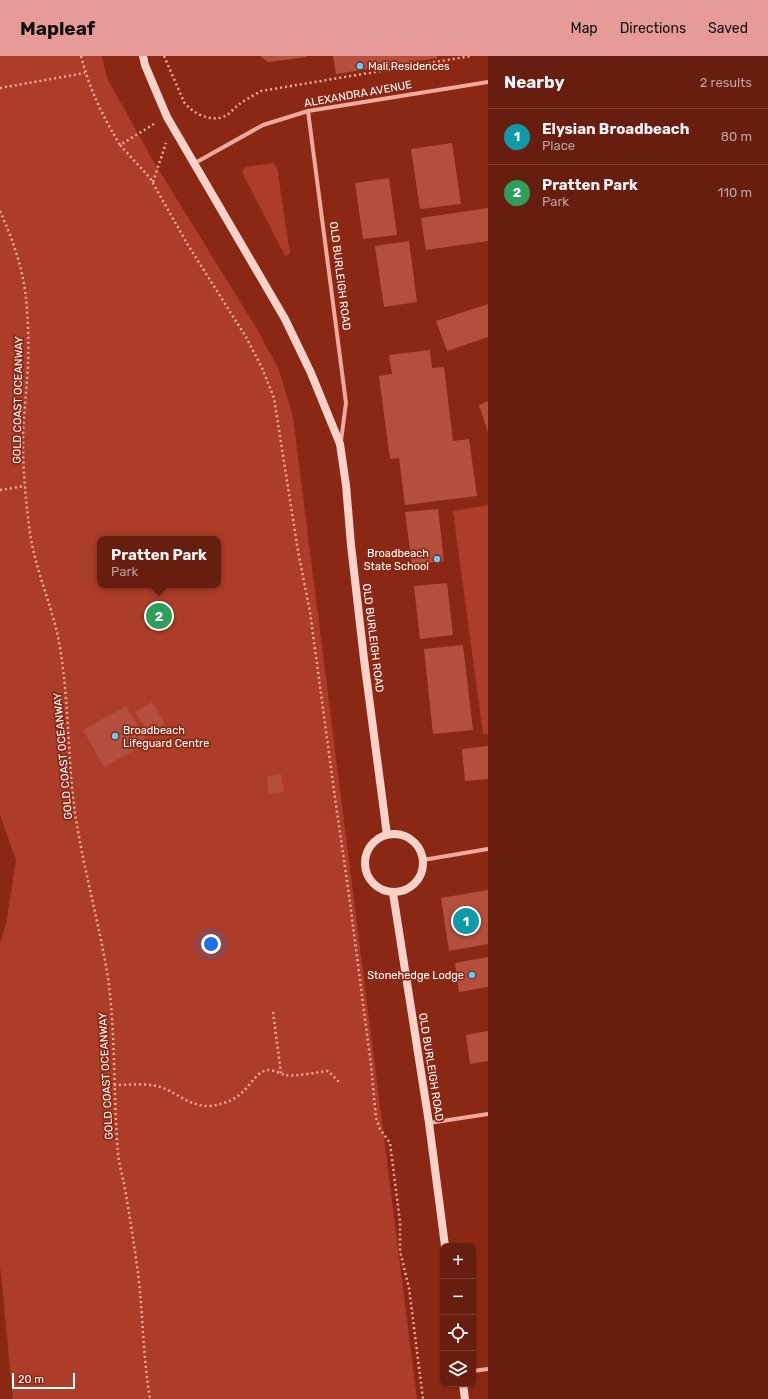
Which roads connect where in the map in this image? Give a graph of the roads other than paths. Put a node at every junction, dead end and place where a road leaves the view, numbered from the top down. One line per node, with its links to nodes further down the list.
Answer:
1 (143, 56): 4 (street, OLD BURLEIGH ROAD)
2 (488, 82): 3 (street, ALEXANDRA AVENUE)
3 (308, 110): 4 (street, ALEXANDRA AVENUE); 5 (street, OLD BURLEIGH ROAD)
4 (195, 163): 5 (street, OLD BURLEIGH ROAD)
5 (340, 444): 6 (street, OLD BURLEIGH ROAD)
6 (387, 835): 8 (street); 9 (street)
7 (488, 849): 8 (street)
8 (423, 860): 9 (street)
9 (393, 893): 11 (street, OLD BURLEIGH ROAD)
10 (488, 1114): 11 (street)
11 (430, 1123): 12 (street, OLD BURLEIGH ROAD)
12 (445, 1243)
13 (488, 1369): 14 (street)
14 (476, 1371)
15 (463, 1387): 16 (street)
16 (465, 1399)

